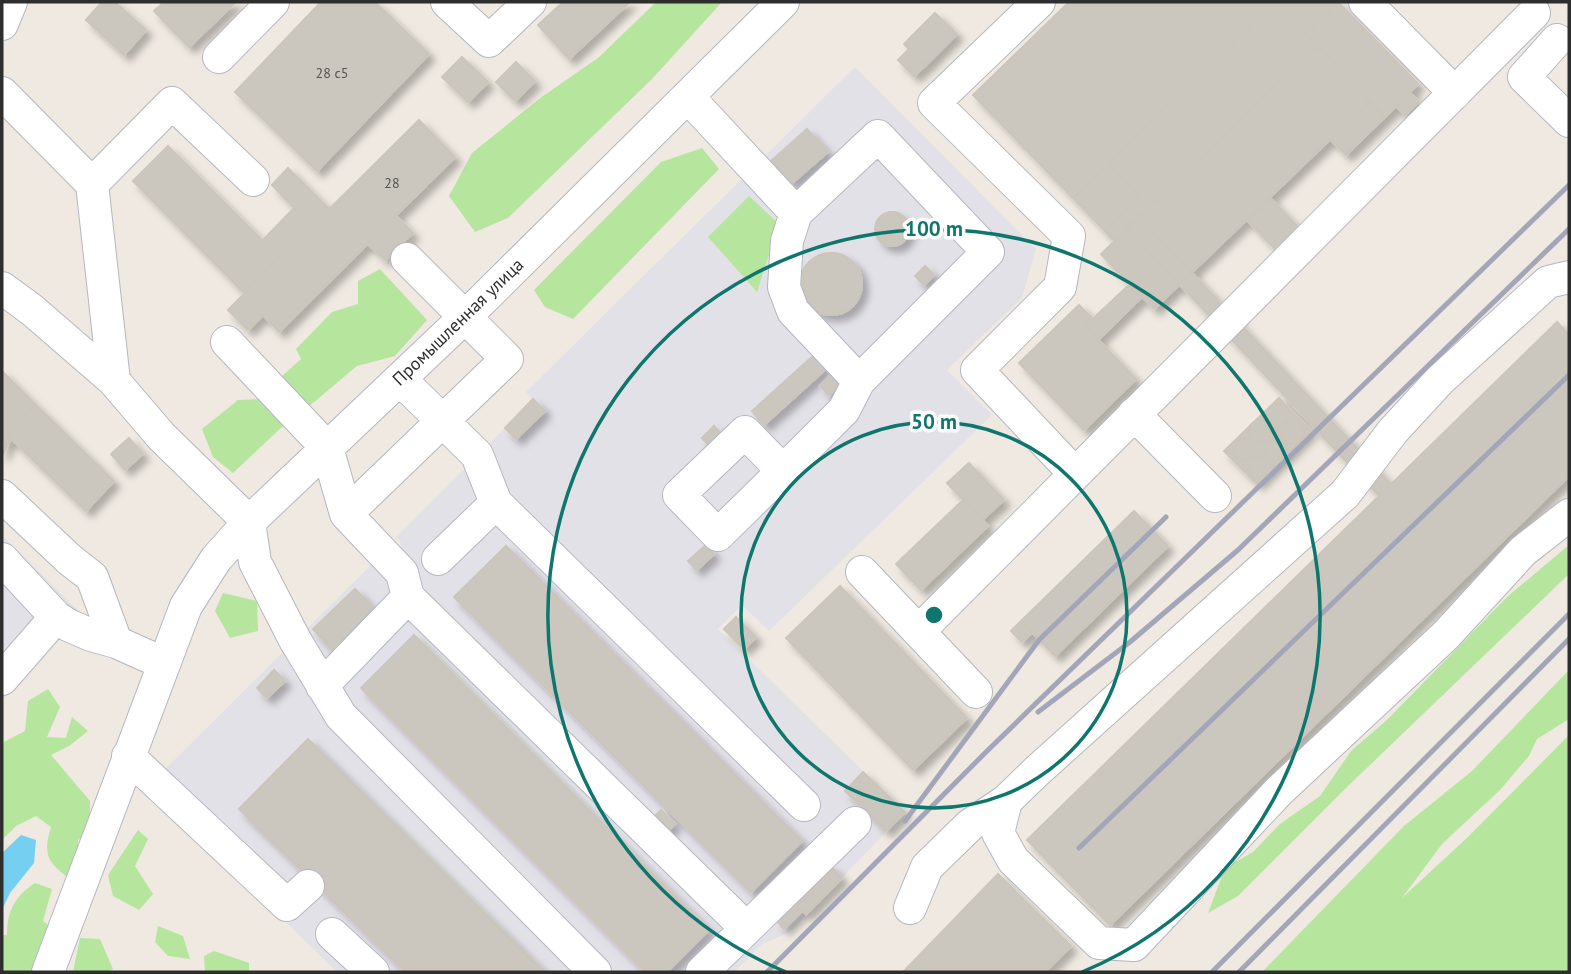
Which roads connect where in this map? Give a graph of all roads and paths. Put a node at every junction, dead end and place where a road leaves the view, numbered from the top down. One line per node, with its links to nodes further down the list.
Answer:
1 (11, 2): 9 (street)
2 (273, 2): 11 (street)
3 (447, 2): 4 (street)
4 (530, 2)
5 (783, 2): 14 (street, Промышленная улица)
6 (1039, 2): 31 (street)
7 (1365, 2): 13 (street)
8 (1532, 7): 10 (street); 13 (street)
9 (2, 24)
10 (1563, 48): 15 (street)
11 (219, 57)
12 (2, 93): 17 (street)
13 (1455, 93): 27 (street)
14 (688, 97): 18 (street); 22 (street, Промышленная улица)
15 (1569, 121)
16 (253, 180): 17 (street)
17 (92, 184): 25 (street)
18 (796, 213): 26 (street); 26 (street)
19 (407, 259): 22 (street)
20 (1569, 276): 50 (street)
21 (2, 288): 25 (street)
22 (465, 317): 24 (street, Промышленная улица); 28 (street)
23 (227, 342): 29 (street)
24 (400, 379): 28 (street); 29 (street, Промышленная улица)
25 (114, 381): 37 (street)
26 (859, 381): 30 (street)
27 (1135, 414): 31 (street); 33 (street)
28 (443, 422): 34 (street); 35 (street)
29 (327, 448): 35 (street); 37 (street, Промышленная улица)
30 (783, 471)
31 (1075, 474): 43 (street)
32 (2, 496): 44 (street)
33 (1214, 496)
34 (496, 503): 39 (street); 51 (street)
35 (346, 514): 41 (street)
36 (1569, 515): 50 (street)
37 (249, 522): 45 (street, Промышленная улица); 47 (street)
38 (2, 559): 42 (street)
39 (438, 559)
40 (862, 572): 43 (street)
41 (408, 597): 47 (street); 55 (street)
42 (56, 617): 44 (street); 46 (street)
43 (919, 631): 48 (street)
44 (116, 642): 45 (street)
45 (163, 663): 49 (street, Промышленная улица)
46 (2, 679)
47 (322, 686): 59 (street)
48 (976, 692)
49 (128, 756): 53 (street); 57 (street, Промышленная улица)
50 (1006, 802): 54 (street)
51 (804, 805)
52 (855, 823): 55 (street)
53 (308, 886)
54 (910, 908)
55 (746, 928): 60 (street)
56 (332, 934): 58 (street)
57 (48, 972)
58 (373, 972)
59 (595, 972)
60 (702, 972)

